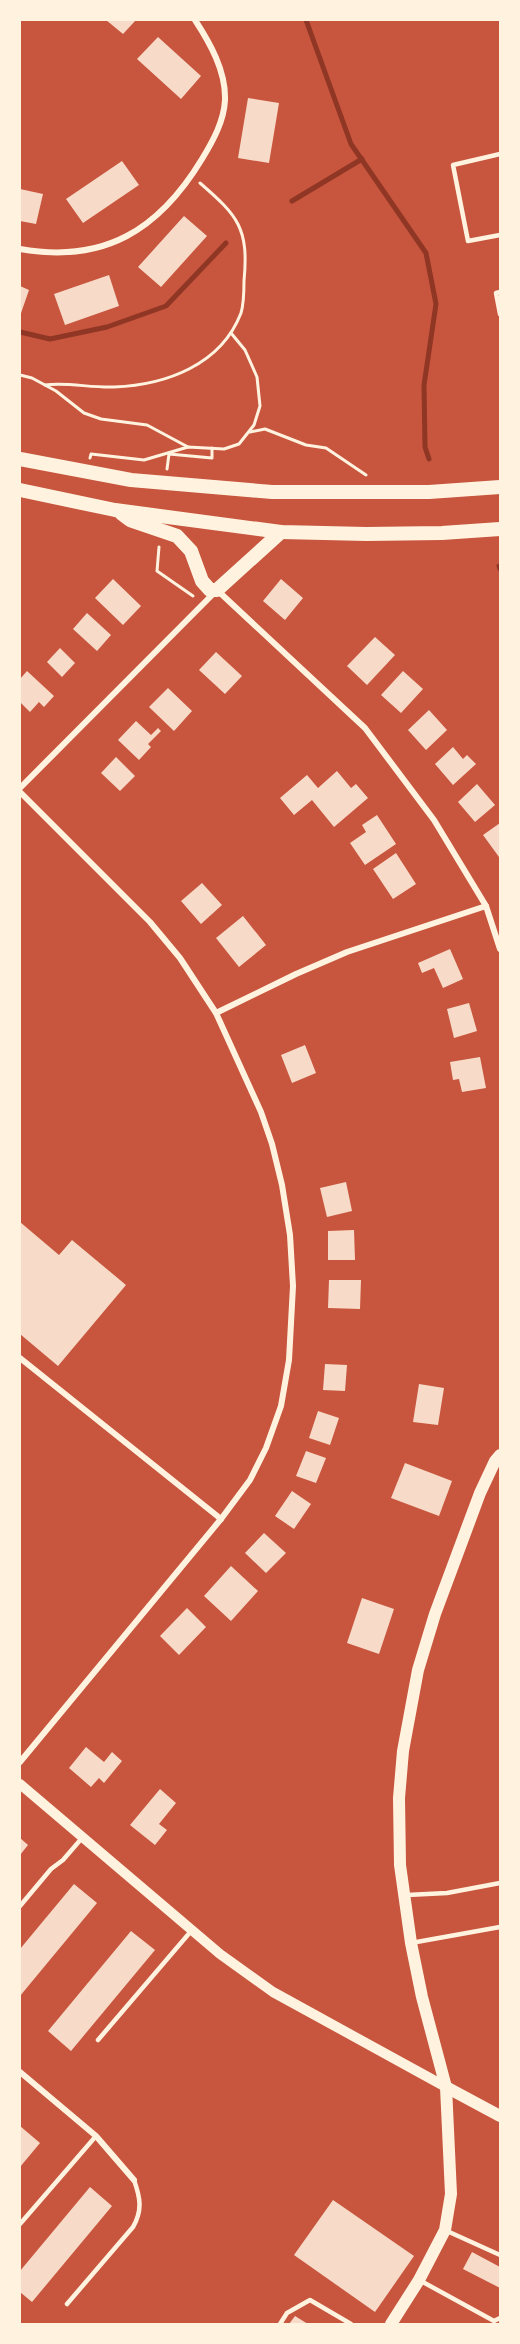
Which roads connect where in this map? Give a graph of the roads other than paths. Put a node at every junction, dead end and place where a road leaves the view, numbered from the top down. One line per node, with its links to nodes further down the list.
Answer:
1 (195, 20): 4 (street)
2 (501, 154): 3 (lane)
3 (501, 235)
4 (20, 249)
5 (501, 292): 6 (lane)
6 (501, 314)
7 (20, 459): 8 (main road)
8 (501, 487)
9 (20, 490): 10 (main road)
10 (115, 510): 12 (main road); 13 (main road)
11 (501, 529): 12 (main road)
12 (281, 532): 13 (main road)
13 (217, 590): 14 (street); 15 (street)
14 (20, 790): 17 (street)
15 (486, 906): 16 (street); 17 (street)
16 (501, 949)
17 (216, 1013): 20 (street)
18 (20, 1358): 20 (street)
19 (501, 1455): 25 (main road)
20 (221, 1519): 21 (street)
21 (20, 1762)
22 (20, 1784): 23 (street)
23 (83, 1838): 26 (lane); 28 (street)
24 (501, 1883): 25 (lane)
25 (404, 1895): 29 (main road)
26 (20, 1906)
27 (501, 1927): 29 (lane)
28 (192, 1930): 30 (lane); 32 (street)
29 (411, 1943): 32 (main road)
30 (98, 2040)
31 (20, 2072): 34 (street)
32 (446, 2086): 33 (main road); 37 (main road)
33 (501, 2116)
34 (96, 2136): 35 (street); 36 (lane)
35 (134, 2180): 40 (lane)
36 (20, 2224)
37 (445, 2230): 38 (lane); 39 (main road)
38 (501, 2255)
39 (418, 2280): 42 (lane); 45 (main road)
40 (67, 2304)
41 (501, 2318): 42 (lane)
42 (493, 2323)
43 (280, 2325): 44 (lane)
44 (351, 2325)
45 (391, 2325)

